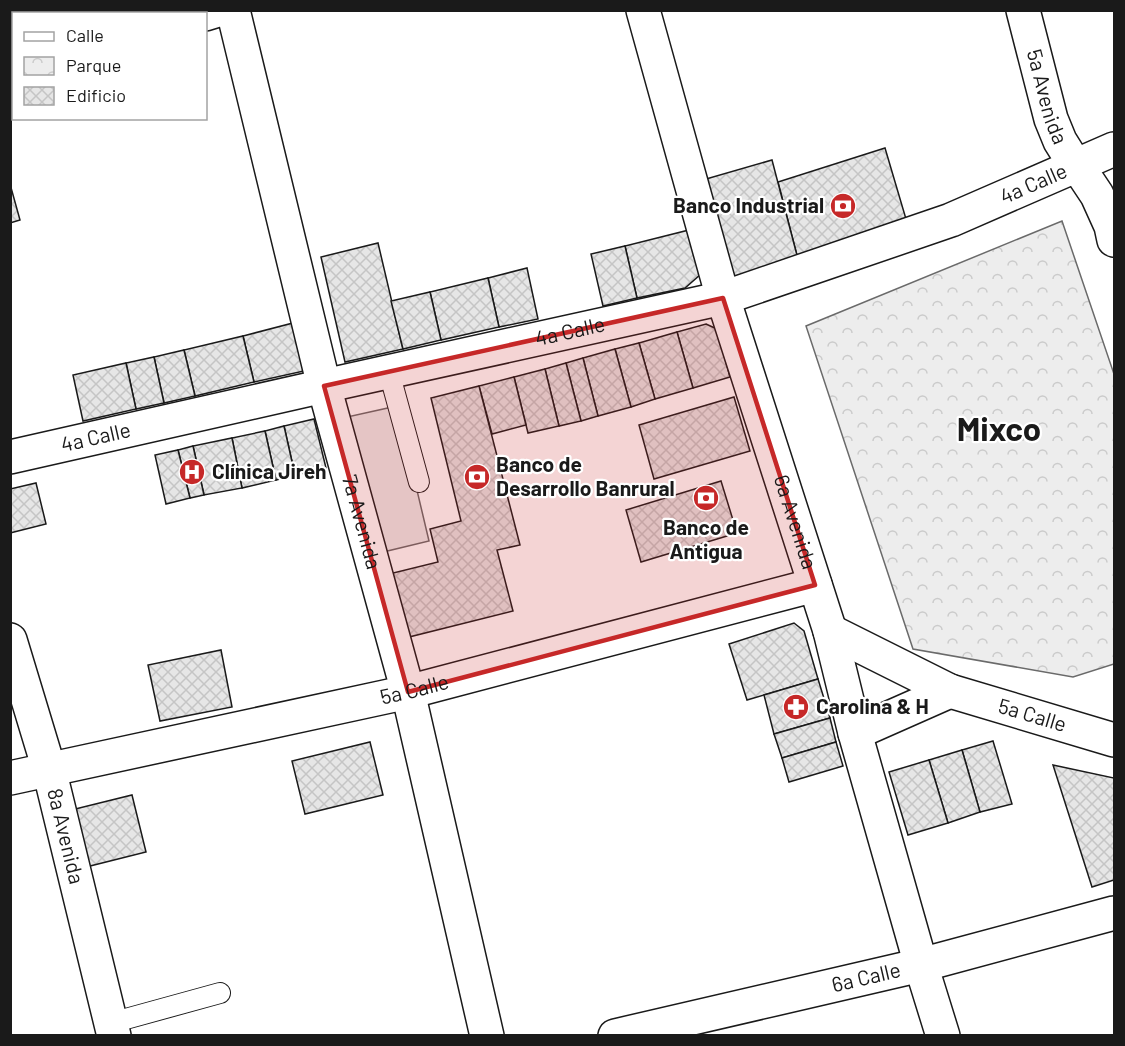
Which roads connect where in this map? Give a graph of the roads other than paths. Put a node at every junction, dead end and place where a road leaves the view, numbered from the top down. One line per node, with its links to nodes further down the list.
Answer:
1 (233, 10): 9 (street, 7a Avenida)
2 (643, 10): 7 (street, 6a Avenida)
3 (1023, 10): 5 (street, 5a Avenida)
4 (1114, 149): 5 (street, 4a Calle)
5 (1075, 165): 6 (street, 5a Avenida); 7 (street, 4a Calle)
6 (1114, 240)
7 (723, 298): 8 (street, 4a Calle); 12 (street, 6a Avenida)
8 (389, 372): 9 (street, 4a Calle); 11 (lane)
9 (324, 386): 10 (street, 4a Calle); 16 (street, 7a Avenida)
10 (10, 457)
11 (419, 482)
12 (815, 585): 13 (street, 6a Avenida); 16 (street, 5a Calle)
13 (830, 631): 15 (street, 5a Calle); 17 (street, 6a Avenida)
14 (10, 640): 19 (street, 8a Avenida)
15 (950, 691): 17 (street); 18 (street, 5a Calle)
16 (408, 692): 19 (street, 5a Calle); 25 (street, 7a Avenida)
17 (855, 733): 22 (street, 6a Avenida)
18 (1114, 740)
19 (49, 768): 20 (street, 5a Calle); 24 (street, 8a Avenida)
20 (10, 778)
21 (1114, 913): 22 (street, 6a Calle)
22 (921, 965): 26 (street, 6a Calle); 27 (street, 6a Avenida)
23 (220, 993): 24 (lane)
24 (112, 1029)
25 (488, 1035)
26 (615, 1035)
27 (944, 1035)

